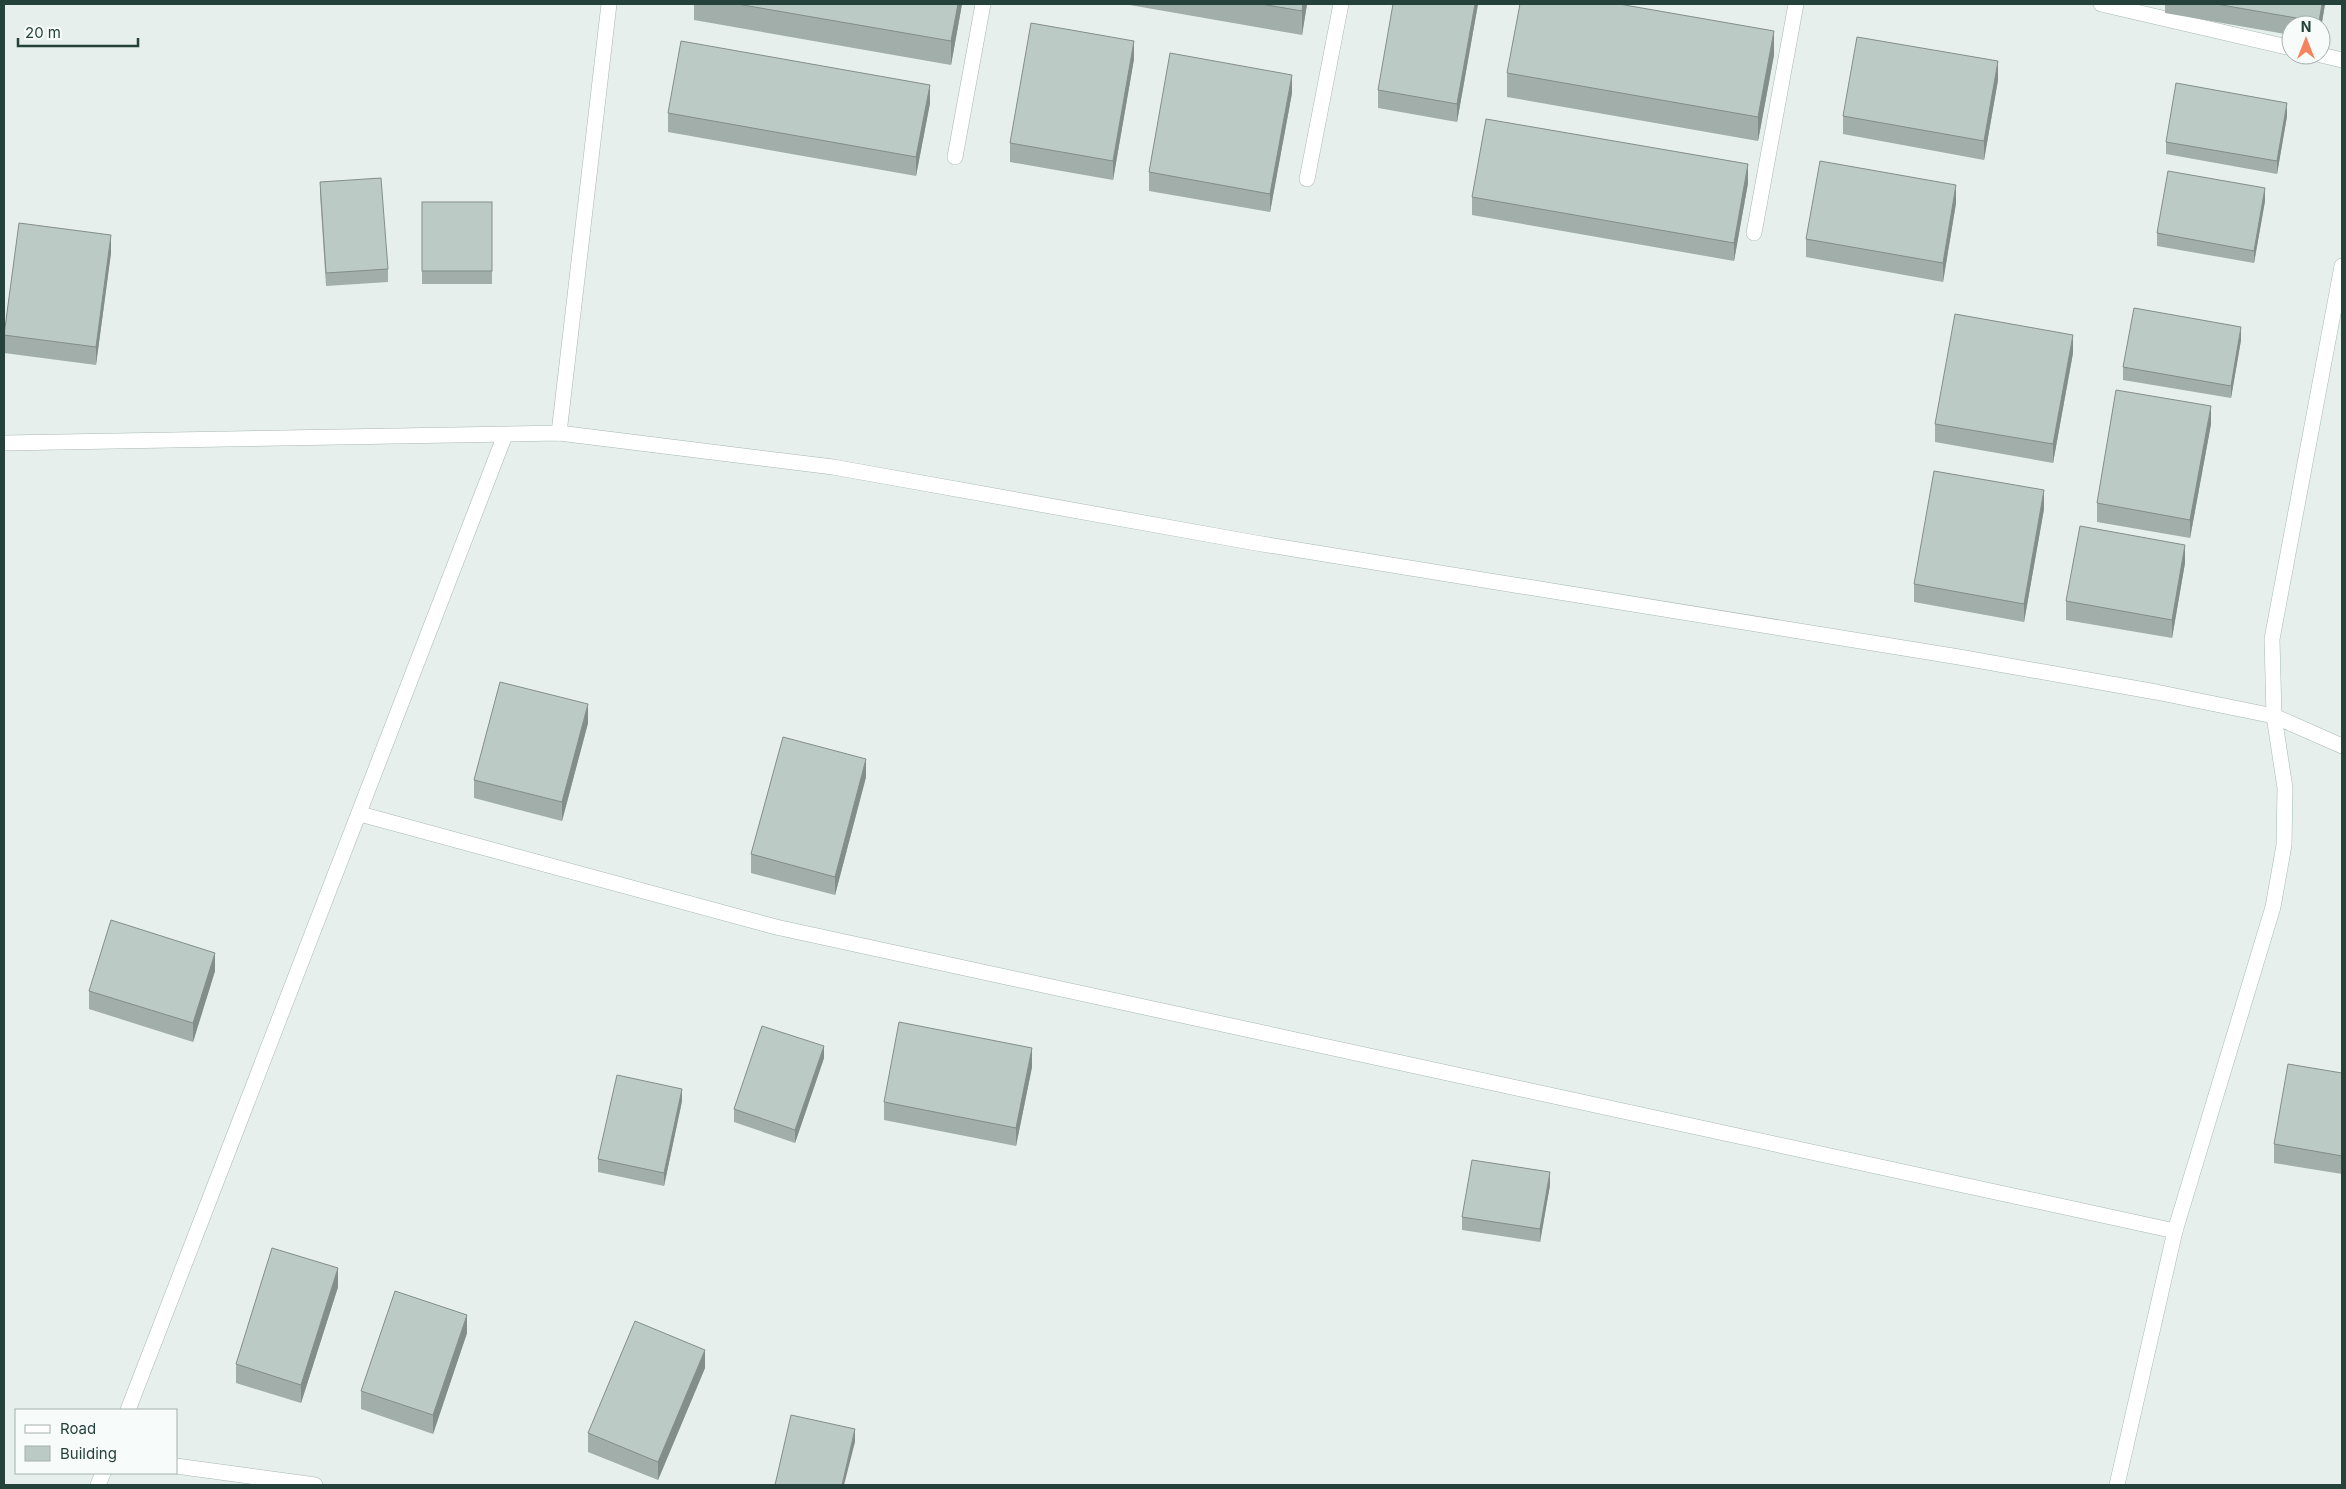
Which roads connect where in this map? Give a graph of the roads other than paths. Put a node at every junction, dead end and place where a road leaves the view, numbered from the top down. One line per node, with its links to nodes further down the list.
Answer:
1 (608, 4): 11 (street)
2 (983, 4): 7 (street)
3 (1341, 4): 8 (street)
4 (1796, 4): 9 (street)
5 (2101, 4): 6 (street)
6 (2281, 46)
7 (954, 157)
8 (1307, 179)
9 (1754, 233)
10 (2342, 266): 14 (street)
11 (558, 433): 12 (street); 14 (street)
12 (505, 436): 13 (street); 16 (street)
13 (4, 443)
14 (2274, 716): 15 (street); 17 (street)
15 (2342, 746)
16 (360, 814): 17 (street); 18 (street)
17 (2175, 1231): 21 (street)
18 (128, 1409)
19 (178, 1466): 20 (street)
20 (315, 1485)
21 (2117, 1485)

